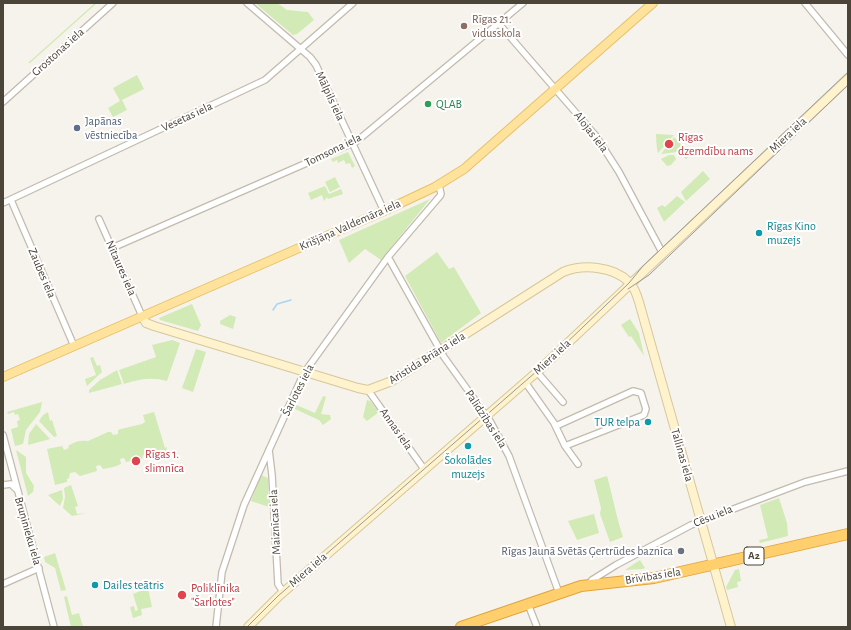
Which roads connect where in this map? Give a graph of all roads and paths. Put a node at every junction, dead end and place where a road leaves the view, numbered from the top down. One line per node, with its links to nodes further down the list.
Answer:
1 (113, 3): 12 (street, Grostonas iela)
2 (246, 3): 8 (street, Mālpils iela)
3 (354, 3): 8 (street, Vesetas iela)
4 (523, 3): 7 (street, Tomsona iela)
5 (653, 3): 11 (main road, Krišjāņa Valdemāra iela)
6 (805, 3): 9 (street)
7 (499, 24): 11 (street, Alojas iela); 13 (street, Tomsona iela)
8 (301, 50): 13 (street, Mālpils iela); 15 (street, Vesetas iela)
9 (848, 55)
10 (848, 79): 20 (street, Miera iela)
11 (555, 88): 14 (main road, Krišjāņa Valdemāra iela); 20 (street, Alojas iela)
12 (3, 102)
13 (353, 144): 17 (street, Mālpils iela); 19 (street, Tomsona iela)
14 (439, 185): 17 (main road, Krišjāņa Valdemāra iela); 21 (street, Šarlotes iela)
15 (10, 200): 16 (street, Vesetas iela); 24 (street, Zaubes iela)
16 (3, 203)
17 (384, 211): 23 (main road, Krišjāņa Valdemāra iela)
18 (99, 219): 19 (street, Nītaures iela)
19 (112, 248): 23 (street, Nītaures iela)
20 (663, 254): 22 (street, Miera iela)
21 (388, 257): 25 (street, Palīdzības iela); 27 (street, Šarlotes iela)
22 (631, 284): 25 (street, Aristida Briāna iela); 26 (street, Miera iela); 42 (street, Tallinas iela)
23 (142, 316): 24 (main road, Krišjāņa Valdemāra iela); 27 (street)
24 (74, 346): 28 (main road, Krišjāņa Valdemāra iela)
25 (440, 350): 30 (street, Aristida Briāna iela); 32 (street, Palīdzības iela)
26 (538, 372): 29 (street, Miera iela); 31 (street)
27 (304, 373): 30 (street); 36 (street, Šarlotes iela)
28 (3, 377)
29 (525, 382): 32 (street, Miera iela); 33 (street)
30 (368, 390): 38 (street, Annas iela)
31 (563, 402)
32 (485, 415): 38 (street, Miera iela); 49 (street, Palīdzības iela)
33 (556, 426): 35 (street); 35 (street)
34 (3, 435): 41 (street, Bruņinieku iela)
35 (565, 446): 37 (street)
36 (269, 450): 48 (street, Maiznīcas iela); 52 (street, Šarlotes iela)
37 (578, 464)
38 (424, 469): 48 (street, Miera iela)
39 (848, 471): 42 (street, Cēsu iela)
40 (3, 485): 41 (street)
41 (16, 489): 45 (street, Bruņinieku iela)
42 (701, 521): 44 (street, Tallinas iela); 47 (street, Cēsu iela)
43 (848, 534): 44 (highway, Brīvības iela / A2)
44 (713, 565): 47 (highway, Brīvības iela / A2); 56 (street, Tallinas iela)
45 (39, 568): 46 (street); 51 (street, Bruņinieku iela)
46 (3, 584)
47 (589, 584): 49 (highway, Brīvības iela / A2)
48 (283, 592): 53 (street, Miera iela)
49 (559, 593): 50 (highway, Brīvības iela / A2)
50 (528, 604): 54 (highway, Brīvības iela / A2); 55 (street)
51 (54, 627)
52 (216, 627)
53 (248, 627)
54 (461, 627)
55 (537, 627)
56 (731, 627)

